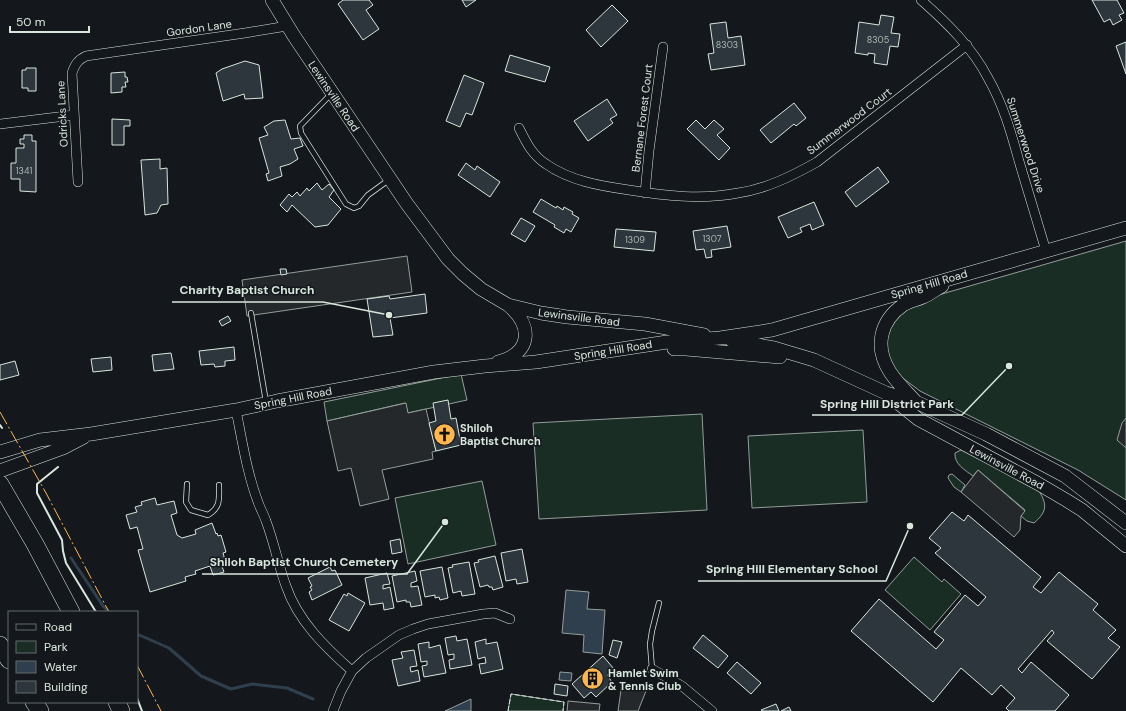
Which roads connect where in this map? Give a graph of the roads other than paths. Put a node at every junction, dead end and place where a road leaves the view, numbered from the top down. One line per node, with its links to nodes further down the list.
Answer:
1 (272, 0): 3 (main road, Lewinsville Road)
2 (921, 0): 4 (street, Summerwood Drive)
3 (287, 26): 6 (street, Gordon Lane); 7 (main road, Lewinsville Road)
4 (966, 45): 13 (street, Summerwood Court); 15 (street, Summerwood Drive)
5 (663, 47): 13 (street, Bernane Forest Court)
6 (114, 52): 8 (street, Odricks Lane)
7 (332, 93): 11 (main road, Lewinsville Road); 11 (lane)
8 (74, 115): 9 (street); 12 (street, Odricks Lane)
9 (0, 124)
10 (519, 128): 13 (street, Summerwood Court)
11 (390, 179): 17 (main road, Lewinsville Road)
12 (78, 182)
13 (645, 193)
14 (1126, 228): 15 (main road, Spring Hill Road)
15 (1046, 251): 16 (main road, Spring Hill Road)
16 (959, 276): 19 (main road, Spring Hill Road); 24 (main road)
17 (508, 305): 19 (main road, Lewinsville Road); 22 (main road)
18 (251, 313): 25 (lane)
19 (720, 338): 20 (main road, Spring Hill Road); 21 (main road, Lewinsville Road)
20 (616, 350): 21 (main road); 22 (main road, Spring Hill Road)
21 (814, 360): 23 (main road, Lewinsville Road)
22 (485, 366): 25 (main road, Spring Hill Road)
23 (886, 393): 24 (main road, Lewinsville Road); 29 (main road, Lewinsville Road)
24 (916, 402): 28 (main road, Lewinsville Road)
25 (266, 404): 26 (main road, Spring Hill Road)
26 (236, 410): 27 (main road, Spring Hill Road); 45 (street)
27 (91, 434): 30 (main road, Spring Hill Road); 31 (main road, Spring Hill Road)
28 (986, 434): 29 (main road); 35 (main road, Lewinsville Road)
29 (955, 440): 36 (main road, Lewinsville Road)
30 (0, 452)
31 (0, 471)
32 (0, 484): 40 (highway)
33 (187, 484): 34 (lane)
34 (219, 485)
35 (1091, 495): 36 (main road); 37 (main road, Lewinsville Road)
36 (1066, 500): 38 (main road, Lewinsville Road)
37 (1126, 523)
38 (1126, 546)
39 (660, 604): 44 (lane)
40 (69, 611)
41 (510, 619): 45 (street)
42 (0, 644): 43 (highway)
43 (8, 658)
44 (652, 669): 47 (street)
45 (352, 671): 46 (street)
46 (333, 711)
47 (712, 711)

